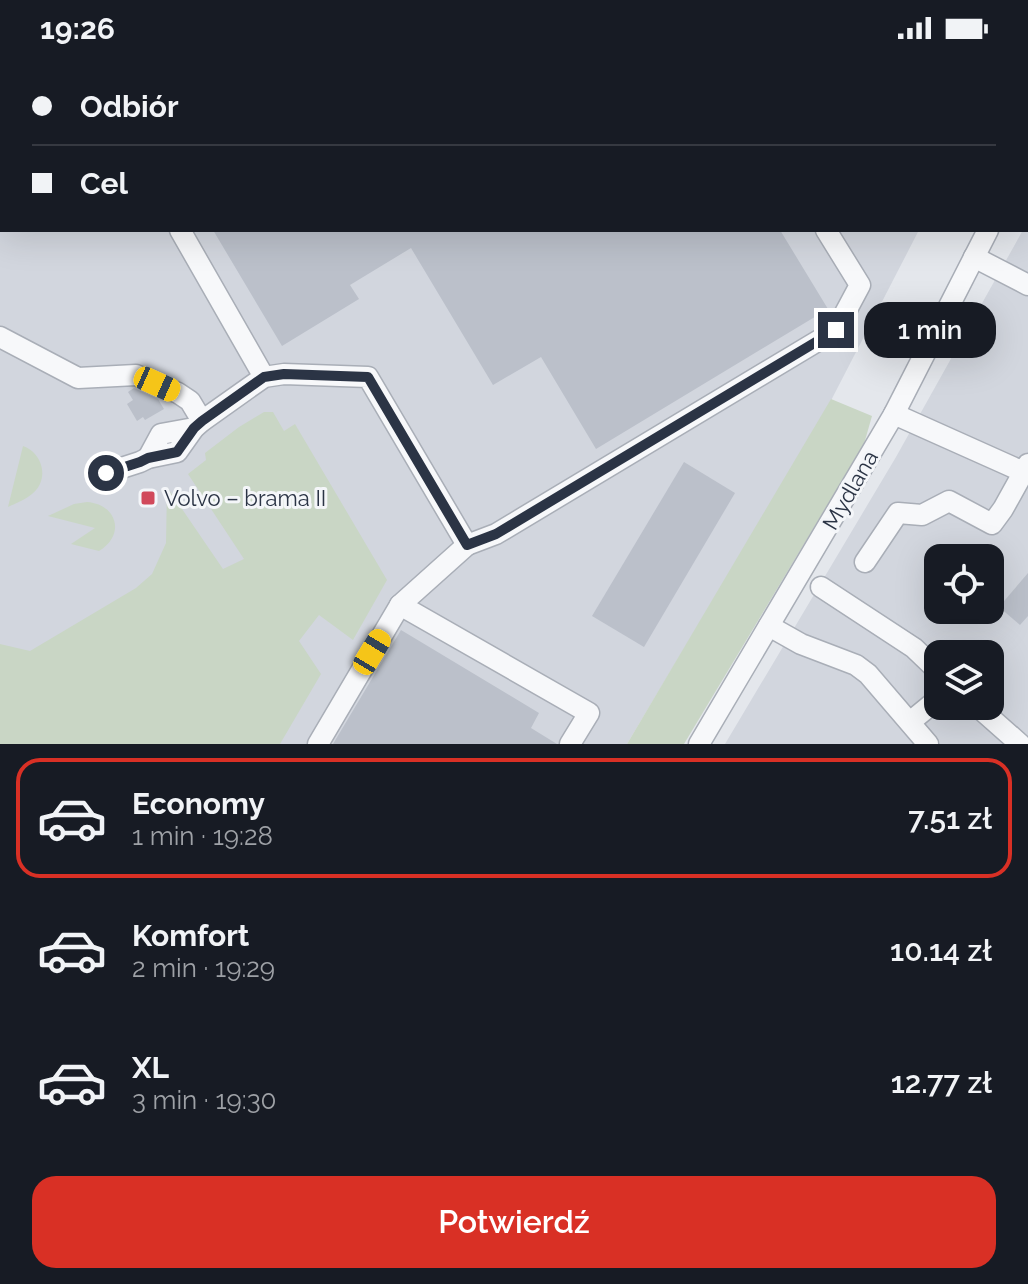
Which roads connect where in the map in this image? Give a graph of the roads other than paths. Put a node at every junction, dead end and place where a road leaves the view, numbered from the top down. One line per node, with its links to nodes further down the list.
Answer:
1 (181, 232): 7 (street)
2 (827, 232): 12 (street)
3 (987, 232): 4 (street, Mydlana)
4 (974, 257): 5 (street); 8 (street, Mydlana)
5 (1028, 285)
6 (0, 337): 9 (street)
7 (264, 377): 9 (street); 12 (street)
8 (894, 414): 10 (street); 16 (street, Mydlana)
9 (198, 425): 11 (street)
10 (1027, 470): 13 (street)
11 (106, 473)
12 (467, 545): 15 (street)
13 (865, 562)
14 (821, 587): 17 (street)
15 (400, 605): 20 (street); 21 (street)
16 (769, 626): 19 (street); 22 (street, Mydlana)
17 (924, 658)
18 (993, 720): 23 (street)
19 (915, 736)
20 (318, 744)
21 (570, 744)
22 (699, 744)
23 (1020, 744)

